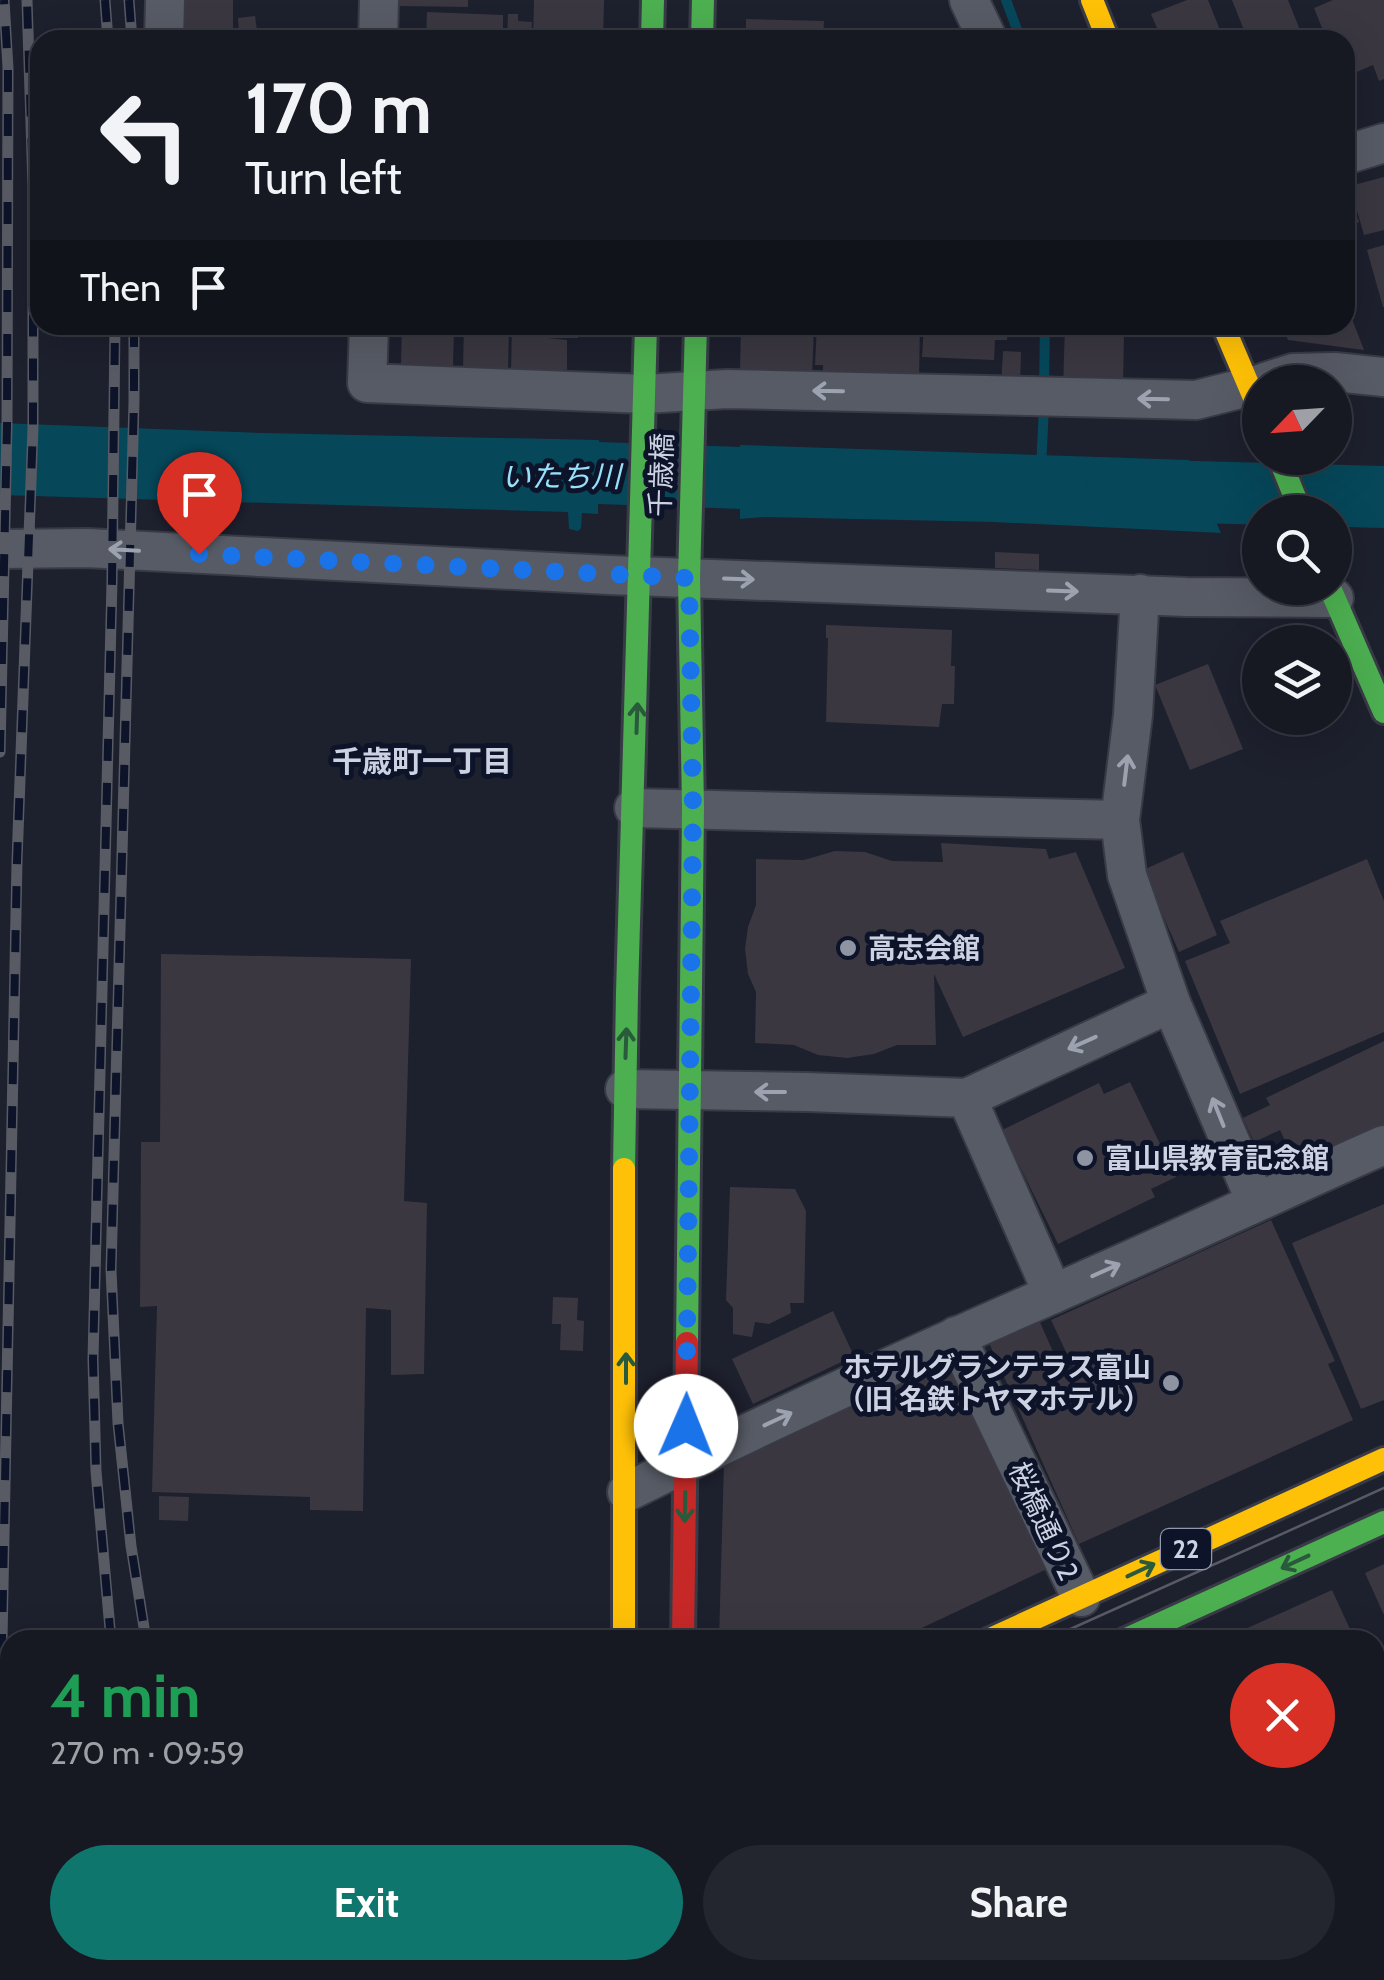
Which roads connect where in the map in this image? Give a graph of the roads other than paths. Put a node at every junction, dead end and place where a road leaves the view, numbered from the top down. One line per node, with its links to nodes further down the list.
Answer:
1 (164, 0): 7 (street)
2 (379, 0): 8 (street)
3 (653, 0): 9 (street)
4 (703, 0): 10 (street)
5 (969, 0): 11 (street)
6 (1092, 0): 12 (street)
7 (164, 30)
8 (378, 30)
9 (652, 30)
10 (702, 30)
11 (983, 30)
12 (1104, 30)
13 (1384, 143): 14 (street)
14 (1355, 152)
15 (369, 335): 23 (street)
16 (646, 335): 23 (street, 千歳橋)
17 (696, 335): 24 (street, 千歳橋)
18 (1228, 335): 19 (street)
19 (1244, 365)
20 (1352, 374): 21 (street)
21 (1384, 377)
22 (1242, 394): 24 (street, one-way to 24)
23 (645, 403): 24 (street); 26 (street, 千歳橋)
24 (694, 404): 27 (street, 千歳橋)
25 (0, 549): 26 (street, one-way to 25)
26 (642, 557): 27 (street); 32 (street, 千歳橋, one-way to 26)
27 (689, 578): 28 (street, one-way to 28); 33 (street, 千歳橋)
28 (1140, 594): 29 (street); 34 (street, one-way to 28)
29 (1242, 595)
30 (1347, 605): 31 (street)
31 (1384, 712)
32 (634, 808): 33 (street); 36 (street, 千歳橋, one-way to 32)
33 (693, 808): 34 (street); 37 (street, 千歳橋)
34 (1120, 820): 35 (street)
35 (1171, 1003): 38 (street, one-way to 38); 40 (street, one-way to 35)
36 (625, 1089): 37 (street); 45 (street, 千歳橋, one-way to 36)
37 (691, 1092): 38 (street, one-way to 37); 44 (street, 千歳橋)
38 (967, 1098): 41 (street)
39 (1384, 1145): 40 (street)
40 (1256, 1202): 41 (street, one-way to 40)
41 (1053, 1294): 42 (street)
42 (956, 1336): 44 (street, one-way to 42); 47 (street, 桜橋通り2)
43 (1384, 1459): 47 (street, 22, one-way to 43)
44 (685, 1463): 45 (street); 50 (street, 千歳橋, one-way to 50)
45 (627, 1492): 49 (street, 千歳橋)
46 (1384, 1522): 48 (street, 22, one-way to 48)
47 (1080, 1598): 51 (street, 22)
48 (1207, 1623): 52 (street, 22)
49 (624, 1630)
50 (684, 1630)
51 (1010, 1630)
52 (1173, 1630)

